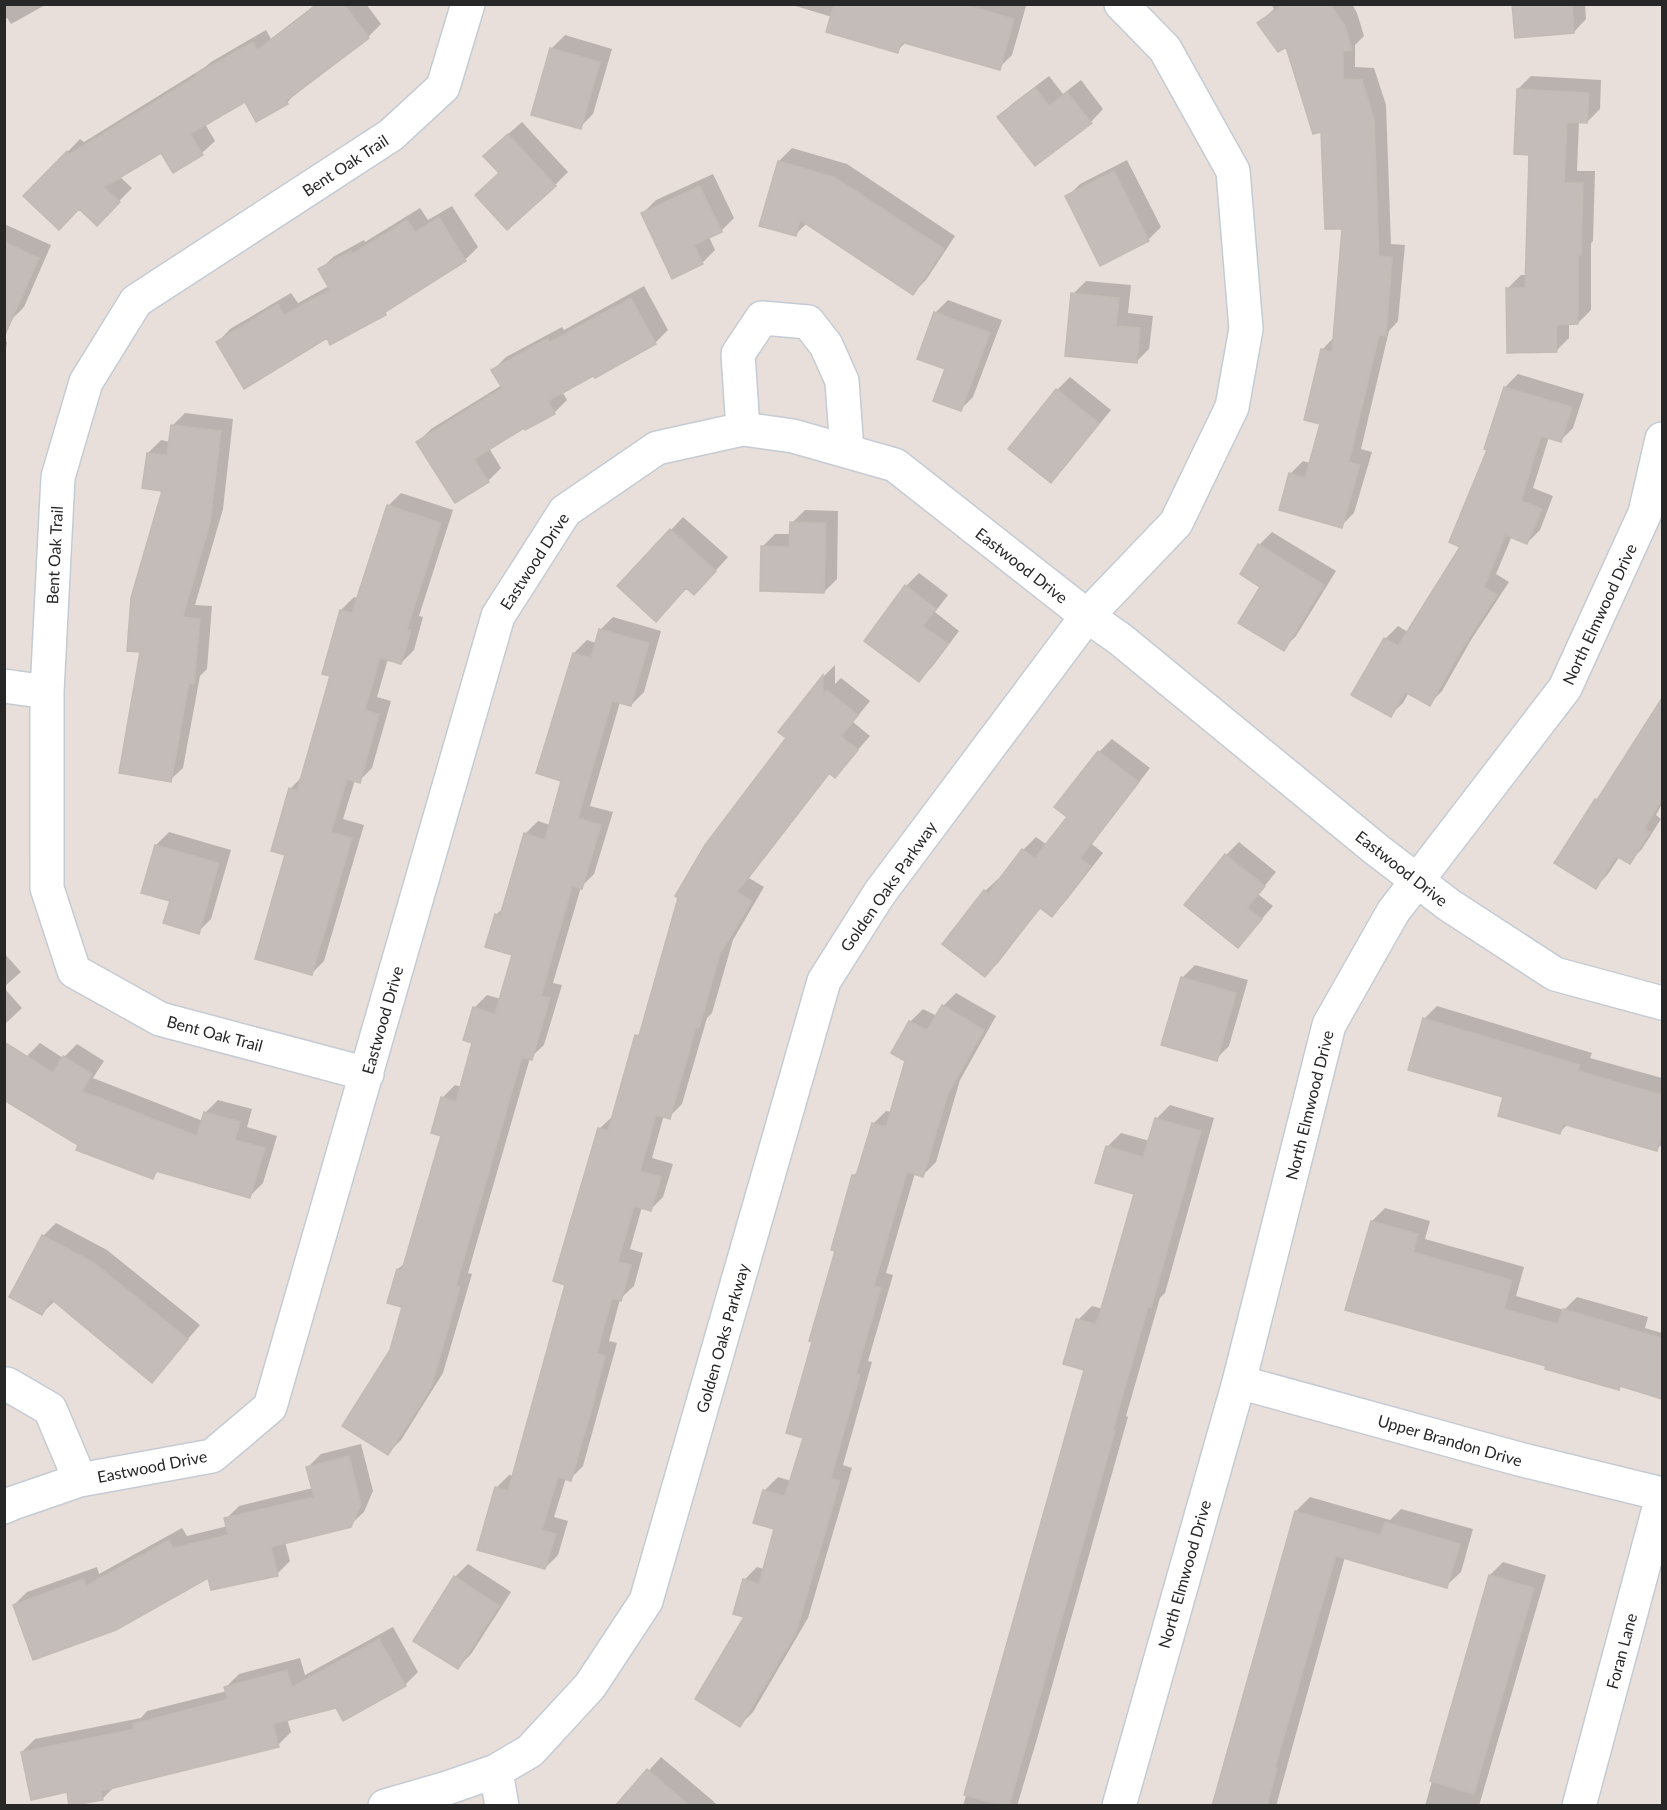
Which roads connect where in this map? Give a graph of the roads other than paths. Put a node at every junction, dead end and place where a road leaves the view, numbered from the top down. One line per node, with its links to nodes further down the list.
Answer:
1 (468, 4): 8 (street, Bent Oak Trail)
2 (1121, 4): 6 (street, Golden Oaks Parkway)
3 (743, 429): 5 (street, Eastwood Drive); 5 (street); 11 (street, Eastwood Drive)
4 (1662, 439): 9 (street, North Elmwood Drive)
5 (847, 452): 6 (street, Eastwood Drive)
6 (1087, 616): 9 (street, Eastwood Drive); 17 (street, Golden Oaks Parkway)
7 (4, 686): 8 (street)
8 (46, 692): 11 (street, Bent Oak Trail)
9 (1417, 880): 10 (street, Eastwood Drive); 12 (street, North Elmwood Drive)
10 (1662, 1003)
11 (367, 1074): 14 (street, Eastwood Drive)
12 (1239, 1382): 15 (street, Upper Brandon Drive); 20 (street, North Elmwood Drive)
13 (4, 1385): 14 (street)
14 (80, 1480): 16 (street, Eastwood Drive)
15 (1662, 1496): 21 (street, Foran Lane)
16 (4, 1508)
17 (496, 1771): 18 (street, Golden Oaks Parkway); 19 (street)
18 (385, 1806)
19 (502, 1806)
20 (1119, 1806)
21 (1580, 1806)

